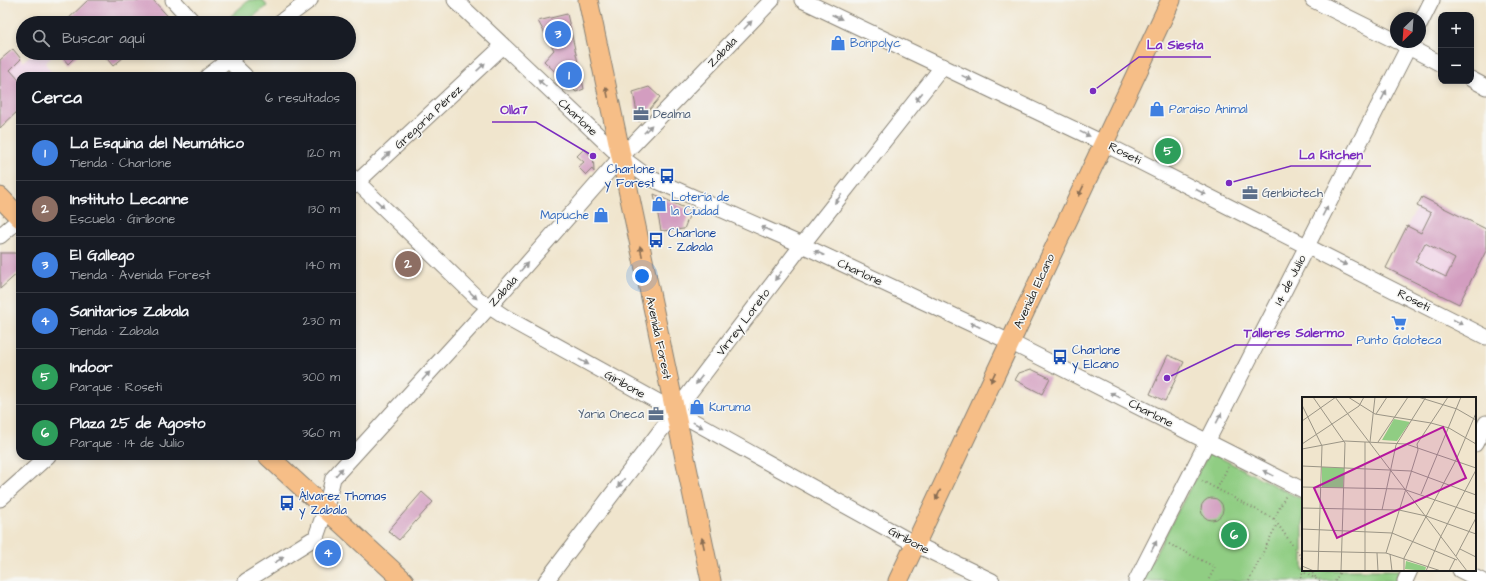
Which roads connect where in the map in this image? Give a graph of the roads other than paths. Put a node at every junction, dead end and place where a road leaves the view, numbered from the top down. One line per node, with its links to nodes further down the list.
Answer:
1 (173, 0): 11 (street)
2 (310, 0): 12 (street)
3 (455, 0): 14 (street, Charlone)
4 (588, 0): 26 (main road, Avenida Forest, one-way to 4)
5 (772, 0): 26 (street, Zabala, one-way to 5)
6 (802, 0): 20 (street, Roseti, one-way to 20)
7 (1171, 0): 25 (main road, Avenida Elcano)
8 (1313, 0): 13 (street)
9 (1432, 0): 10 (street)
10 (1426, 12)
11 (188, 16)
12 (288, 16)
13 (1390, 36)
14 (503, 46): 26 (street, Charlone, one-way to 14); 27 (street, Gregoria Pérez, one-way to 14)
15 (1402, 48): 34 (street, 14 de Julio, one-way to 15)
16 (1413, 48): 19 (street)
17 (224, 60): 21 (street)
18 (233, 60): 22 (street)
19 (1438, 62)
20 (943, 66): 25 (street, Roseti, one-way to 25); 33 (street, Virrey Loreto, one-way to 33)
21 (212, 72)
22 (242, 72)
23 (1474, 81): 24 (street)
24 (1486, 87)
25 (1103, 143): 34 (street, Roseti, one-way to 34); 37 (main road, Avenida Elcano, one-way to 37)
26 (621, 157): 33 (street, Charlone, one-way to 26); 35 (street, Zabala, one-way to 26); 38 (main road, Avenida Forest, one-way to 26)
27 (356, 180)
28 (356, 184): 35 (street, Giribone, one-way to 35)
29 (0, 197): 30 (main road)
30 (16, 215)
31 (16, 222): 32 (street)
32 (0, 236)
33 (802, 245): 37 (street, Charlone, one-way to 33); 38 (street, Virrey Loreto, one-way to 38)
34 (1307, 246): 36 (street, Roseti, one-way to 36); 40 (street, 14 de Julio, one-way to 34)
35 (489, 307): 38 (street, Giribone, one-way to 38); 42 (street, Zabala, one-way to 35)
36 (1486, 337)
37 (1010, 342): 40 (street, Charlone, one-way to 37); 49 (main road, Avenida Elcano, one-way to 49)
38 (675, 412): 49 (street, Giribone, one-way to 49); 54 (street, Virrey Loreto, one-way to 54); 55 (main road, Avenida Forest, one-way to 38)
39 (1486, 423): 41 (street)
40 (1207, 442): 46 (street, Charlone, one-way to 40); 58 (street, 14 de Julio, one-way to 40)
41 (1476, 442)
42 (356, 453)
43 (44, 460): 47 (street)
44 (272, 460): 48 (main road)
45 (349, 460): 48 (street, Zabala, one-way to 45)
46 (1302, 489)
47 (0, 499)
48 (326, 508): 52 (street, Zabala, one-way to 48); 53 (main road)
49 (915, 544): 56 (main road, Avenida Elcano); 57 (street, Giribone)
50 (1409, 571): 59 (street)
51 (1462, 571): 60 (street)
52 (246, 581)
53 (404, 581)
54 (546, 581)
55 (711, 581)
56 (898, 581)
57 (992, 581)
58 (1136, 581)
59 (1404, 581)
60 (1482, 581)

